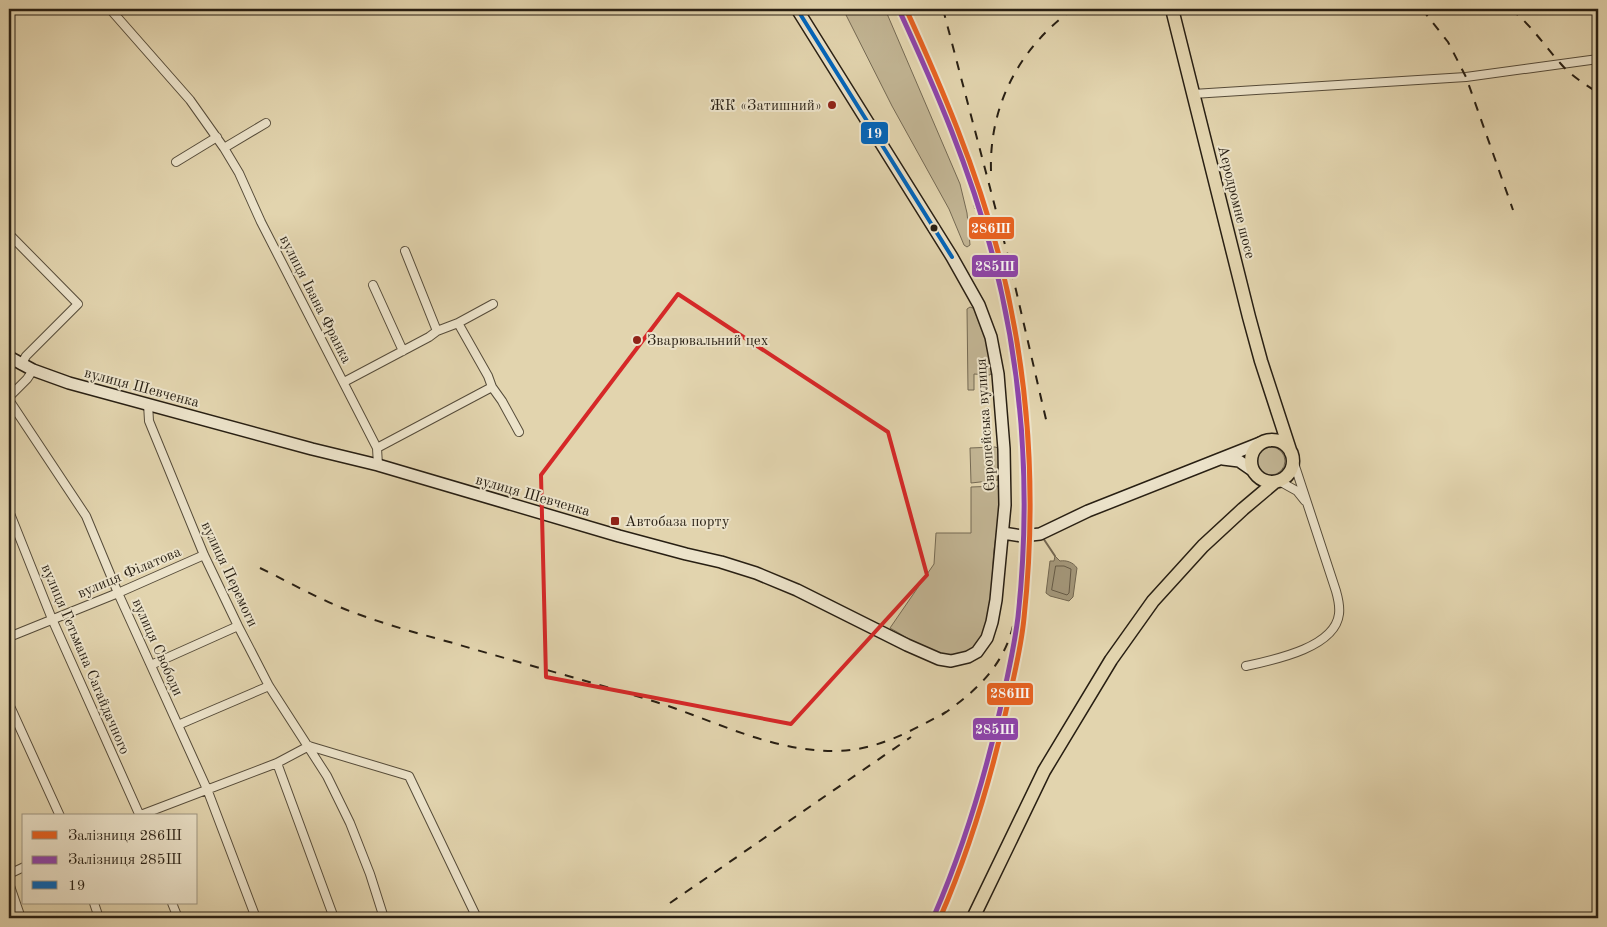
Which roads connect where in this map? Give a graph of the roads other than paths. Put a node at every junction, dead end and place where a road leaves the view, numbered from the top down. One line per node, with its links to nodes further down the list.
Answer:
1 (110, 9): 5 (street, вулиця Івана Франка)
2 (124, 9): 5 (street)
3 (797, 9): 38 (main road, Європейська вулиця)
4 (1172, 9): 7 (highway, Аеродромне шосе)
5 (116, 16): 9 (street, вулиця Івана Франка)
6 (1598, 59): 7 (street)
7 (1193, 94): 25 (highway, Аеродромне шосе)
8 (266, 123): 10 (street)
9 (217, 137): 10 (street, вулиця Івана Франка); 11 (street)
10 (224, 148): 22 (street, вулиця Івана Франка)
11 (176, 162)
12 (9, 234): 20 (street)
13 (405, 251): 17 (street)
14 (373, 285): 18 (street)
15 (493, 304): 16 (street)
16 (458, 323): 17 (street); 23 (street)
17 (437, 331): 18 (street)
18 (403, 351): 22 (street)
19 (9, 357): 20 (main road, вулиця Шевченка)
20 (21, 365): 21 (main road, вулиця Шевченка)
21 (33, 370): 24 (street); 26 (main road, вулиця Шевченка)
22 (344, 382): 29 (street, вулиця Івана Франка)
23 (492, 387): 27 (street); 29 (street)
24 (9, 399): 40 (street, вулиця Свободи)
25 (1274, 402): 28 (highway, Аеродромне шосе); 30 (highway, Аеродромне шосе)
26 (148, 404): 32 (main road, вулиця Шевченка); 39 (street, вулиця Перемоги)
27 (518, 432)
28 (1262, 442): 30 (highway); 31 (main road); 33 (highway)
29 (377, 448): 32 (street, вулиця Івана Франка)
30 (1292, 455): 34 (highway); 36 (street, Аеродромне шосе)
31 (1216, 460): 33 (main road); 38 (main road)
32 (378, 465): 38 (main road, вулиця Шевченка)
33 (1253, 471): 34 (highway); 35 (highway)
34 (1277, 481): 35 (highway); 36 (street, Аеродромне шосе)
35 (1243, 508): 67 (highway)
36 (1309, 508): 45 (street, Аеродромне шосе)
37 (9, 512): 41 (street, вулиця Гетьмана Сагайдачного)
38 (1003, 533)
39 (204, 555): 40 (street, вулиця Філатова); 42 (street, вулиця Перемоги)
40 (118, 593): 41 (street, вулиця Філатова); 44 (street, вулиця Свободи)
41 (52, 620): 43 (street, вулиця Філатова); 53 (street, вулиця Гетьмана Сагайдачного)
42 (238, 626): 44 (street); 46 (street, вулиця Перемоги)
43 (9, 637)
44 (151, 665): 48 (street, вулиця Свободи)
45 (1246, 666)
46 (269, 686): 48 (street); 49 (street, вулиця Перемоги)
47 (9, 704): 52 (street)
48 (178, 725): 51 (street, вулиця Свободи)
49 (309, 746): 50 (street); 65 (street, вулиця Перемоги); 66 (street)
50 (277, 763): 51 (street); 64 (street)
51 (207, 789): 54 (street); 63 (street, вулиця Свободи)
52 (59, 814)
53 (138, 814)
54 (144, 814)
55 (22, 868): 56 (street)
56 (9, 874)
57 (9, 883): 60 (street)
58 (94, 904): 61 (street)
59 (172, 904): 62 (street)
60 (21, 918)
61 (99, 918)
62 (178, 918)
63 (256, 918)
64 (334, 918)
65 (384, 918)
66 (477, 918)
67 (974, 918)

